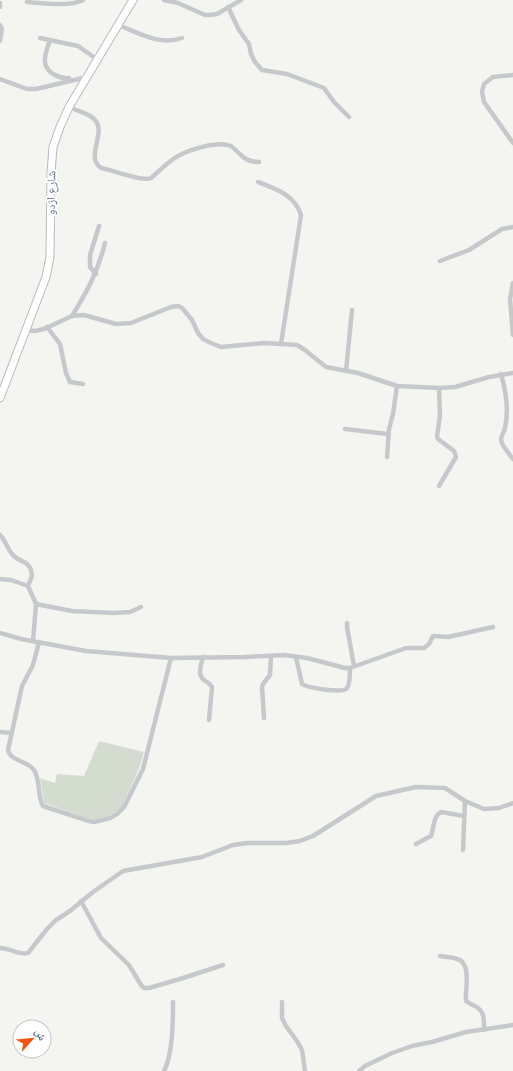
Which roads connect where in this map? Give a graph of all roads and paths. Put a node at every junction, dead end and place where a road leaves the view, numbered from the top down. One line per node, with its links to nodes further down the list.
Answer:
1 (83, 0): 5 (street)
2 (133, 0): 10 (street, شارع ازدو)
3 (164, 0): 8 (street)
4 (241, 0): 8 (street)
5 (28, 2)
6 (0, 3): 7 (street)
7 (0, 7)
8 (228, 7): 20 (street)
9 (0, 25): 13 (street)
10 (118, 25): 12 (street); 15 (street, شارع ازدو)
11 (40, 38): 14 (street)
12 (182, 38)
13 (0, 40)
14 (50, 40): 15 (street); 17 (street)
15 (98, 60): 17 (street, شارع ازدو)
16 (513, 75): 21 (street)
17 (86, 77): 18 (street); 19 (street, شارع ازدو)
18 (0, 79)
19 (69, 107): 22 (street); 33 (street, شارع ازدو)
20 (349, 116)
21 (513, 143)
22 (259, 162)
23 (258, 182): 35 (street)
24 (99, 226): 28 (street)
25 (513, 227): 27 (street)
26 (105, 243): 28 (street)
27 (440, 261)
28 (96, 274): 31 (street)
29 (513, 283): 34 (street)
30 (352, 310): 36 (street)
31 (72, 316): 32 (street); 35 (street)
32 (47, 327): 33 (street); 39 (street)
33 (26, 330): 42 (street, شارع ازدو)
34 (513, 335)
35 (282, 344): 36 (street)
36 (346, 371): 40 (street)
37 (513, 373): 38 (street)
38 (501, 374): 41 (street); 46 (street)
39 (82, 384)
40 (397, 386): 41 (street); 44 (street)
41 (439, 388): 47 (street)
42 (0, 398)
43 (345, 429): 44 (street)
44 (388, 434): 45 (street)
45 (387, 457)
46 (513, 459)
47 (439, 486)
48 (0, 535): 50 (street)
49 (0, 579): 50 (street)
50 (28, 586): 51 (street)
51 (36, 604): 52 (street); 56 (street)
52 (141, 607)
53 (347, 623): 62 (street)
54 (494, 627): 62 (street)
55 (0, 633): 56 (street)
56 (33, 641): 57 (street)
57 (39, 642): 61 (street); 66 (street)
58 (271, 656): 59 (street); 60 (street); 63 (street)
59 (202, 657): 61 (street); 64 (street)
60 (296, 657): 62 (street); 62 (street)
61 (171, 658): 66 (street)
62 (352, 667)
63 (264, 718)
64 (209, 720)
65 (0, 732): 66 (street)
66 (11, 733)
67 (465, 801): 68 (street); 69 (street); 72 (street)
68 (513, 803)
69 (464, 816): 70 (street); 71 (street)
70 (416, 844)
71 (463, 850)
72 (81, 901): 73 (street); 75 (street)
73 (0, 948)
74 (440, 956): 79 (street)
75 (224, 965)
76 (173, 1002): 80 (street)
77 (282, 1002): 81 (street)
78 (513, 1025): 79 (street)
79 (484, 1030): 82 (street)
80 (164, 1071)
81 (305, 1071)
82 (359, 1071)

